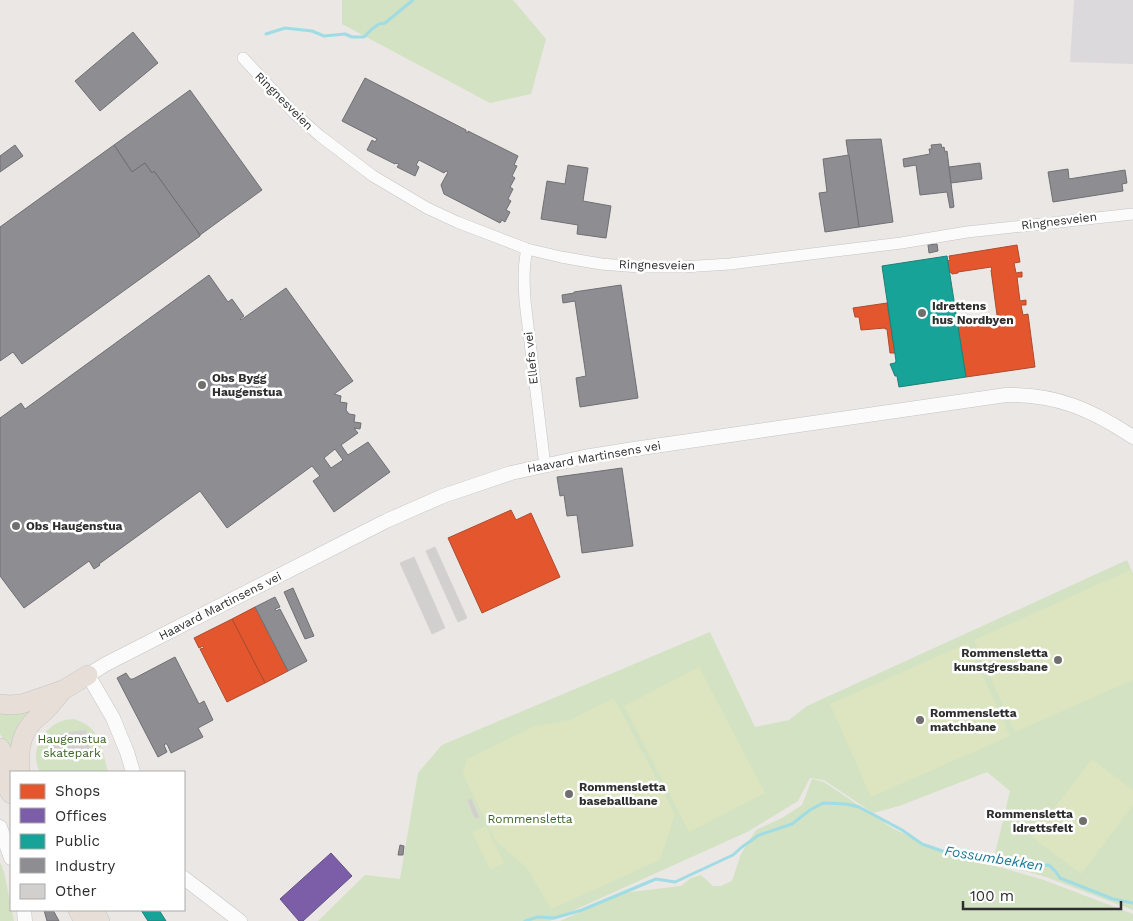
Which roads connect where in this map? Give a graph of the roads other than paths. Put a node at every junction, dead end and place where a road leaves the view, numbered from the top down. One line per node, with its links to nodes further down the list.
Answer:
1 (243, 58): 3 (street, Ringnesveien)
2 (1133, 214): 3 (street, Ringnesveien)
3 (527, 250): 5 (street, Ellefs vei)
4 (1133, 437): 5 (street, Haavard Martinsens vei)
5 (545, 466): 6 (street, Haavard Martinsens vei)
6 (88, 675): 7 (highway); 12 (street)
7 (63, 690): 8 (highway); 11 (highway)
8 (0, 704)
9 (0, 748): 10 (highway)
10 (13, 771)
11 (20, 771)
12 (133, 771)
13 (0, 775): 14 (highway)
14 (10, 792)
15 (0, 827): 16 (street)
16 (10, 855)
17 (185, 879): 18 (street)
18 (240, 921)

